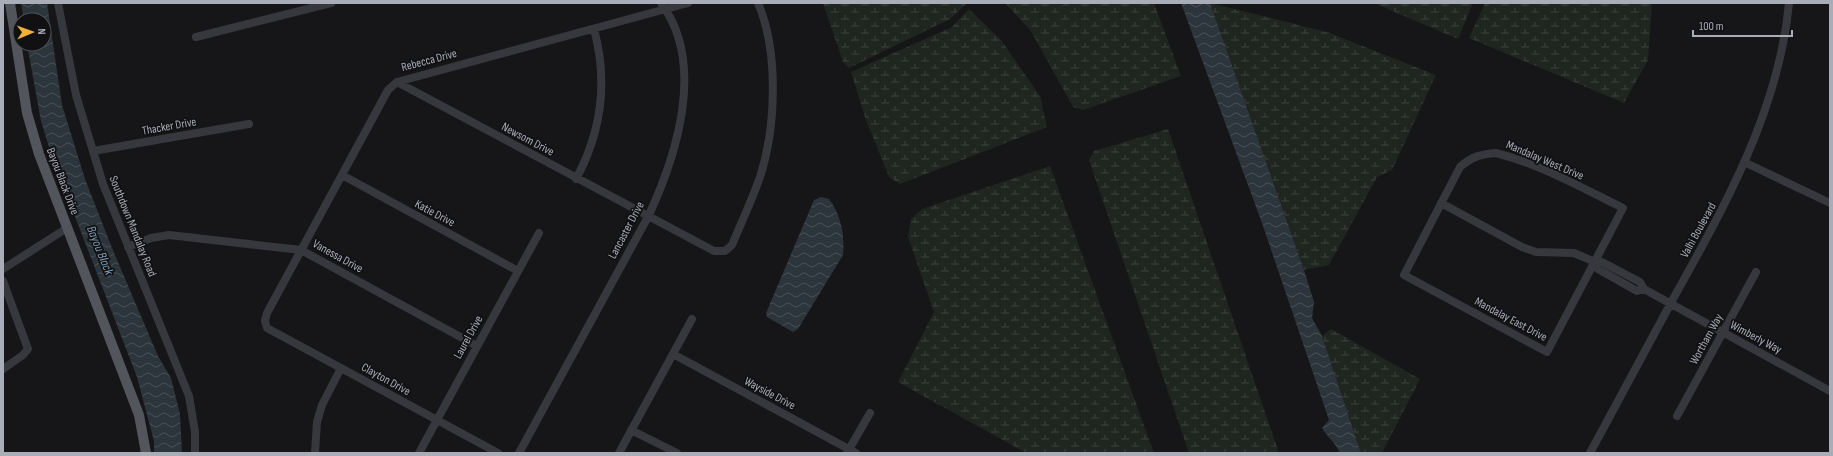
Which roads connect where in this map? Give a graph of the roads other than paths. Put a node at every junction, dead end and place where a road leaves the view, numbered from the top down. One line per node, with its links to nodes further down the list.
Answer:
1 (10, 3): 20 (main road, Bayou Black Drive)
2 (58, 3): 12 (street, Southdown Mandalay Road)
3 (331, 3): 9 (street)
4 (688, 3): 7 (street, Rebecca Drive)
5 (758, 3): 19 (street, Newsom Drive)
6 (1789, 3): 13 (street, Valhi Boulevard)
7 (663, 6): 8 (street, Rebecca Drive); 19 (street, Lancaster Drive)
8 (594, 29): 10 (street, Rebecca Drive); 15 (street)
9 (196, 37)
10 (397, 82): 14 (street, Rebecca Drive); 15 (street, Newsom Drive)
11 (249, 124): 12 (street, Thacker Drive)
12 (93, 151): 22 (street, Southdown Mandalay Road)
13 (1744, 162): 16 (street); 30 (street, Valhi Boulevard)
14 (342, 176): 23 (street, Rebecca Drive); 26 (street, Katie Drive)
15 (576, 179): 19 (street, Newsom Drive)
16 (1830, 202)
17 (1441, 203): 18 (street, Mandalay West Drive); 24 (street); 28 (street, Mandalay West Drive)
18 (1623, 208): 24 (street, Mandalay East Drive)
19 (649, 215): 49 (street, Lancaster Drive)
20 (67, 228): 25 (street); 44 (main road, Bayou Black Drive)
21 (539, 233): 26 (street, Laurel Drive)
22 (128, 247): 23 (street, Vanessa Drive); 45 (street, Southdown Mandalay Road)
23 (301, 250): 32 (street, Rebecca Drive); 34 (street, Vanessa Drive)
24 (1595, 262): 28 (street, Mandalay East Drive); 30 (street, Wimberly Way)
25 (3, 269)
26 (518, 271): 34 (street, Laurel Drive)
27 (1756, 272): 33 (street, Wortham Way)
28 (1404, 276)
29 (3, 281): 37 (street)
30 (1671, 304): 33 (street, Wimberly Way); 52 (street, Valhi Boulevard)
31 (692, 319): 35 (street)
32 (265, 323): 36 (street, Clayton Drive)
33 (1723, 333): 38 (street, Wimberly Way); 40 (street, Wortham Way)
34 (477, 346): 41 (street, Laurel Drive)
35 (673, 354): 42 (street); 43 (street, Wayside Drive)
36 (341, 368): 41 (street, Clayton Drive); 46 (street)
37 (3, 369)
38 (1830, 391)
39 (870, 413): 43 (street)
40 (1677, 416)
41 (437, 420): 47 (street, Laurel Drive); 48 (street, Clayton Drive)
42 (631, 430): 50 (street); 51 (street)
43 (851, 452)
44 (146, 453)
45 (195, 453)
46 (315, 453)
47 (419, 453)
48 (498, 453)
49 (519, 453)
50 (618, 453)
51 (677, 453)
52 (1590, 453)

